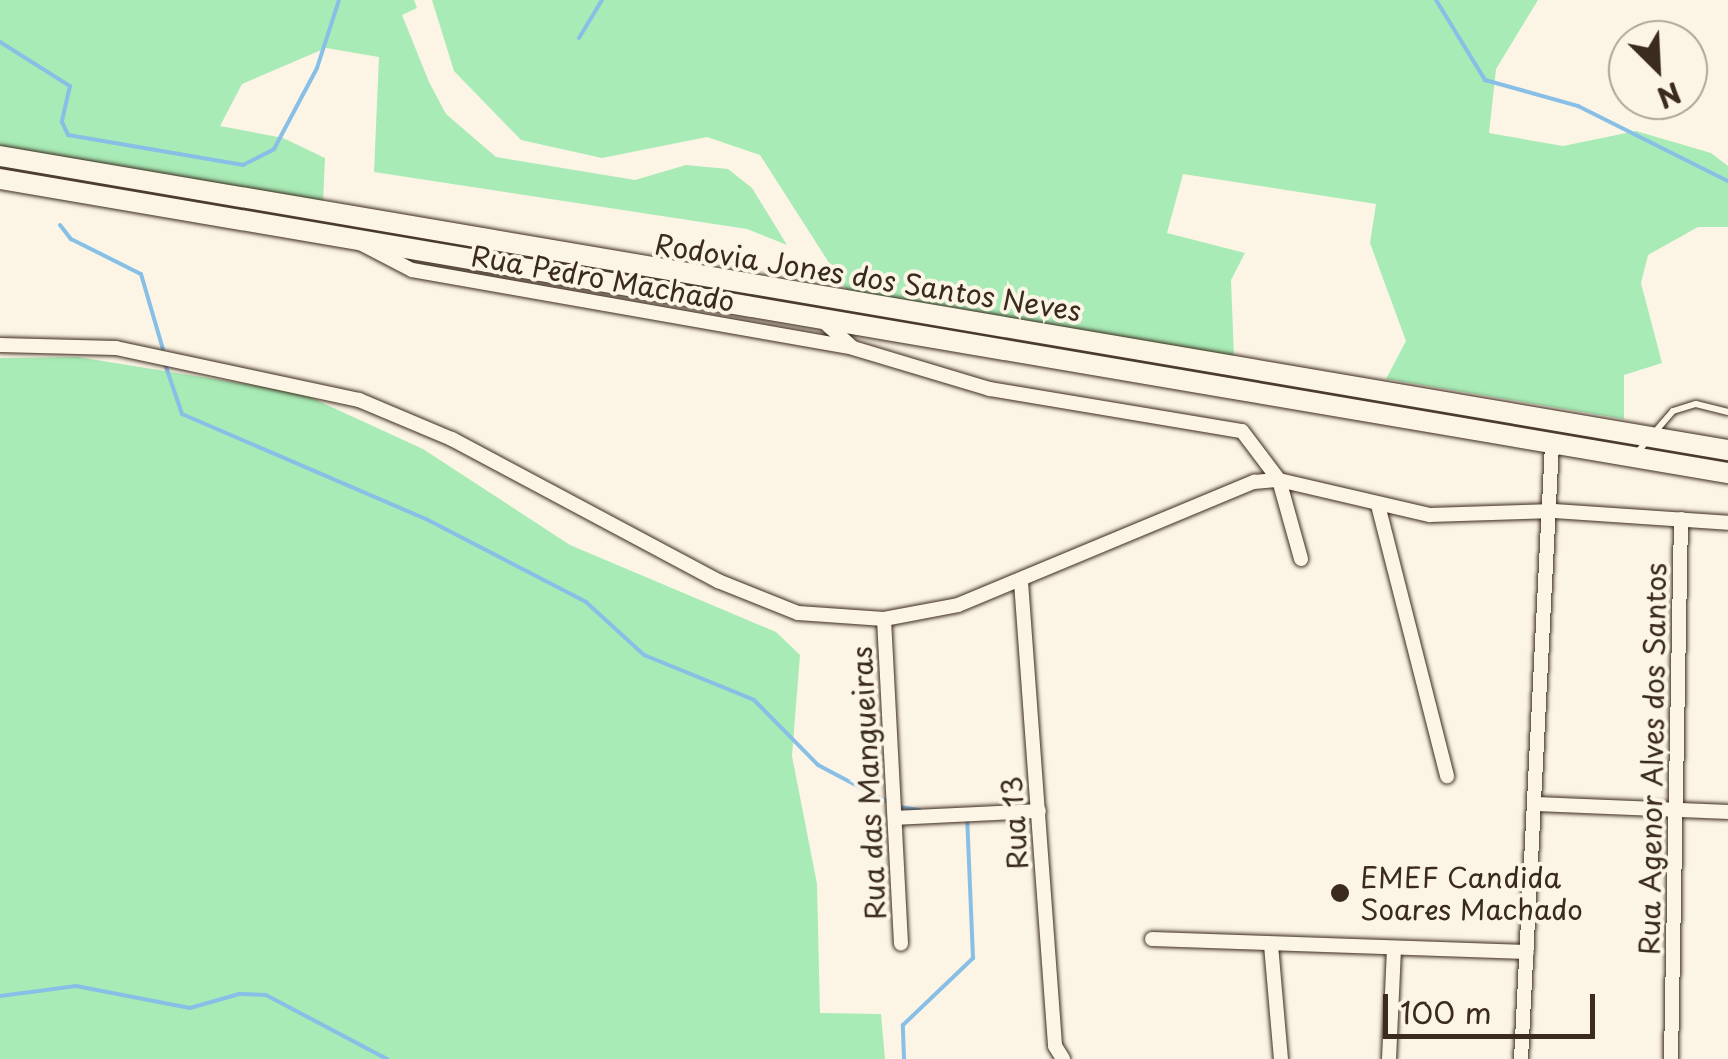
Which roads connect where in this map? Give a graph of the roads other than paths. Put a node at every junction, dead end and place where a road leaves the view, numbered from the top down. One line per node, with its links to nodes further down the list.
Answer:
1 (0, 156): 8 (main road, Rodovia Jones dos Santos Neves)
2 (0, 179): 3 (main road, Rodovia Jones dos Santos Neves)
3 (352, 237): 4 (main road, Rodovia Jones dos Santos Neves); 6 (street, Rua Pedro Machado)
4 (821, 319): 6 (street, Rua Pedro Machado); 9 (main road, Rodovia Jones dos Santos Neves)
5 (0, 346): 20 (street)
6 (853, 348): 13 (street, Rua Pedro Machado)
7 (1728, 412): 8 (lane)
8 (1645, 435): 10 (main road, Rodovia Jones dos Santos Neves); 11 (lane)
9 (1552, 444): 11 (main road, Rodovia Jones dos Santos Neves); 15 (street)
10 (1728, 450)
11 (1634, 456): 12 (main road, Rodovia Jones dos Santos Neves)
12 (1728, 473)
13 (1279, 480): 14 (street); 18 (street); 19 (street)
14 (1378, 505): 15 (street); 21 (street)
15 (1554, 510): 16 (street); 22 (street)
16 (1681, 520): 17 (street); 23 (street, Rua Agenor Alves dos Santos)
17 (1728, 523)
18 (1300, 559)
19 (1021, 582): 20 (street); 24 (street, Rua 13)
20 (884, 619): 26 (street, Rua das Mangueiras)
21 (1447, 776)
22 (1537, 804): 23 (street); 31 (street)
23 (1677, 810): 25 (street); 36 (street, Rua Agenor Alves dos Santos)
24 (1038, 811): 26 (street); 32 (street, Rua 13)
25 (1728, 812)
26 (895, 818): 28 (street, Rua das Mangueiras)
27 (1152, 939): 29 (street)
28 (902, 944)
29 (1270, 945): 30 (street); 33 (street)
30 (1394, 948): 31 (street); 34 (street)
31 (1527, 952): 35 (street)
32 (1062, 1059)
33 (1280, 1059)
34 (1389, 1059)
35 (1521, 1059)
36 (1672, 1059)

